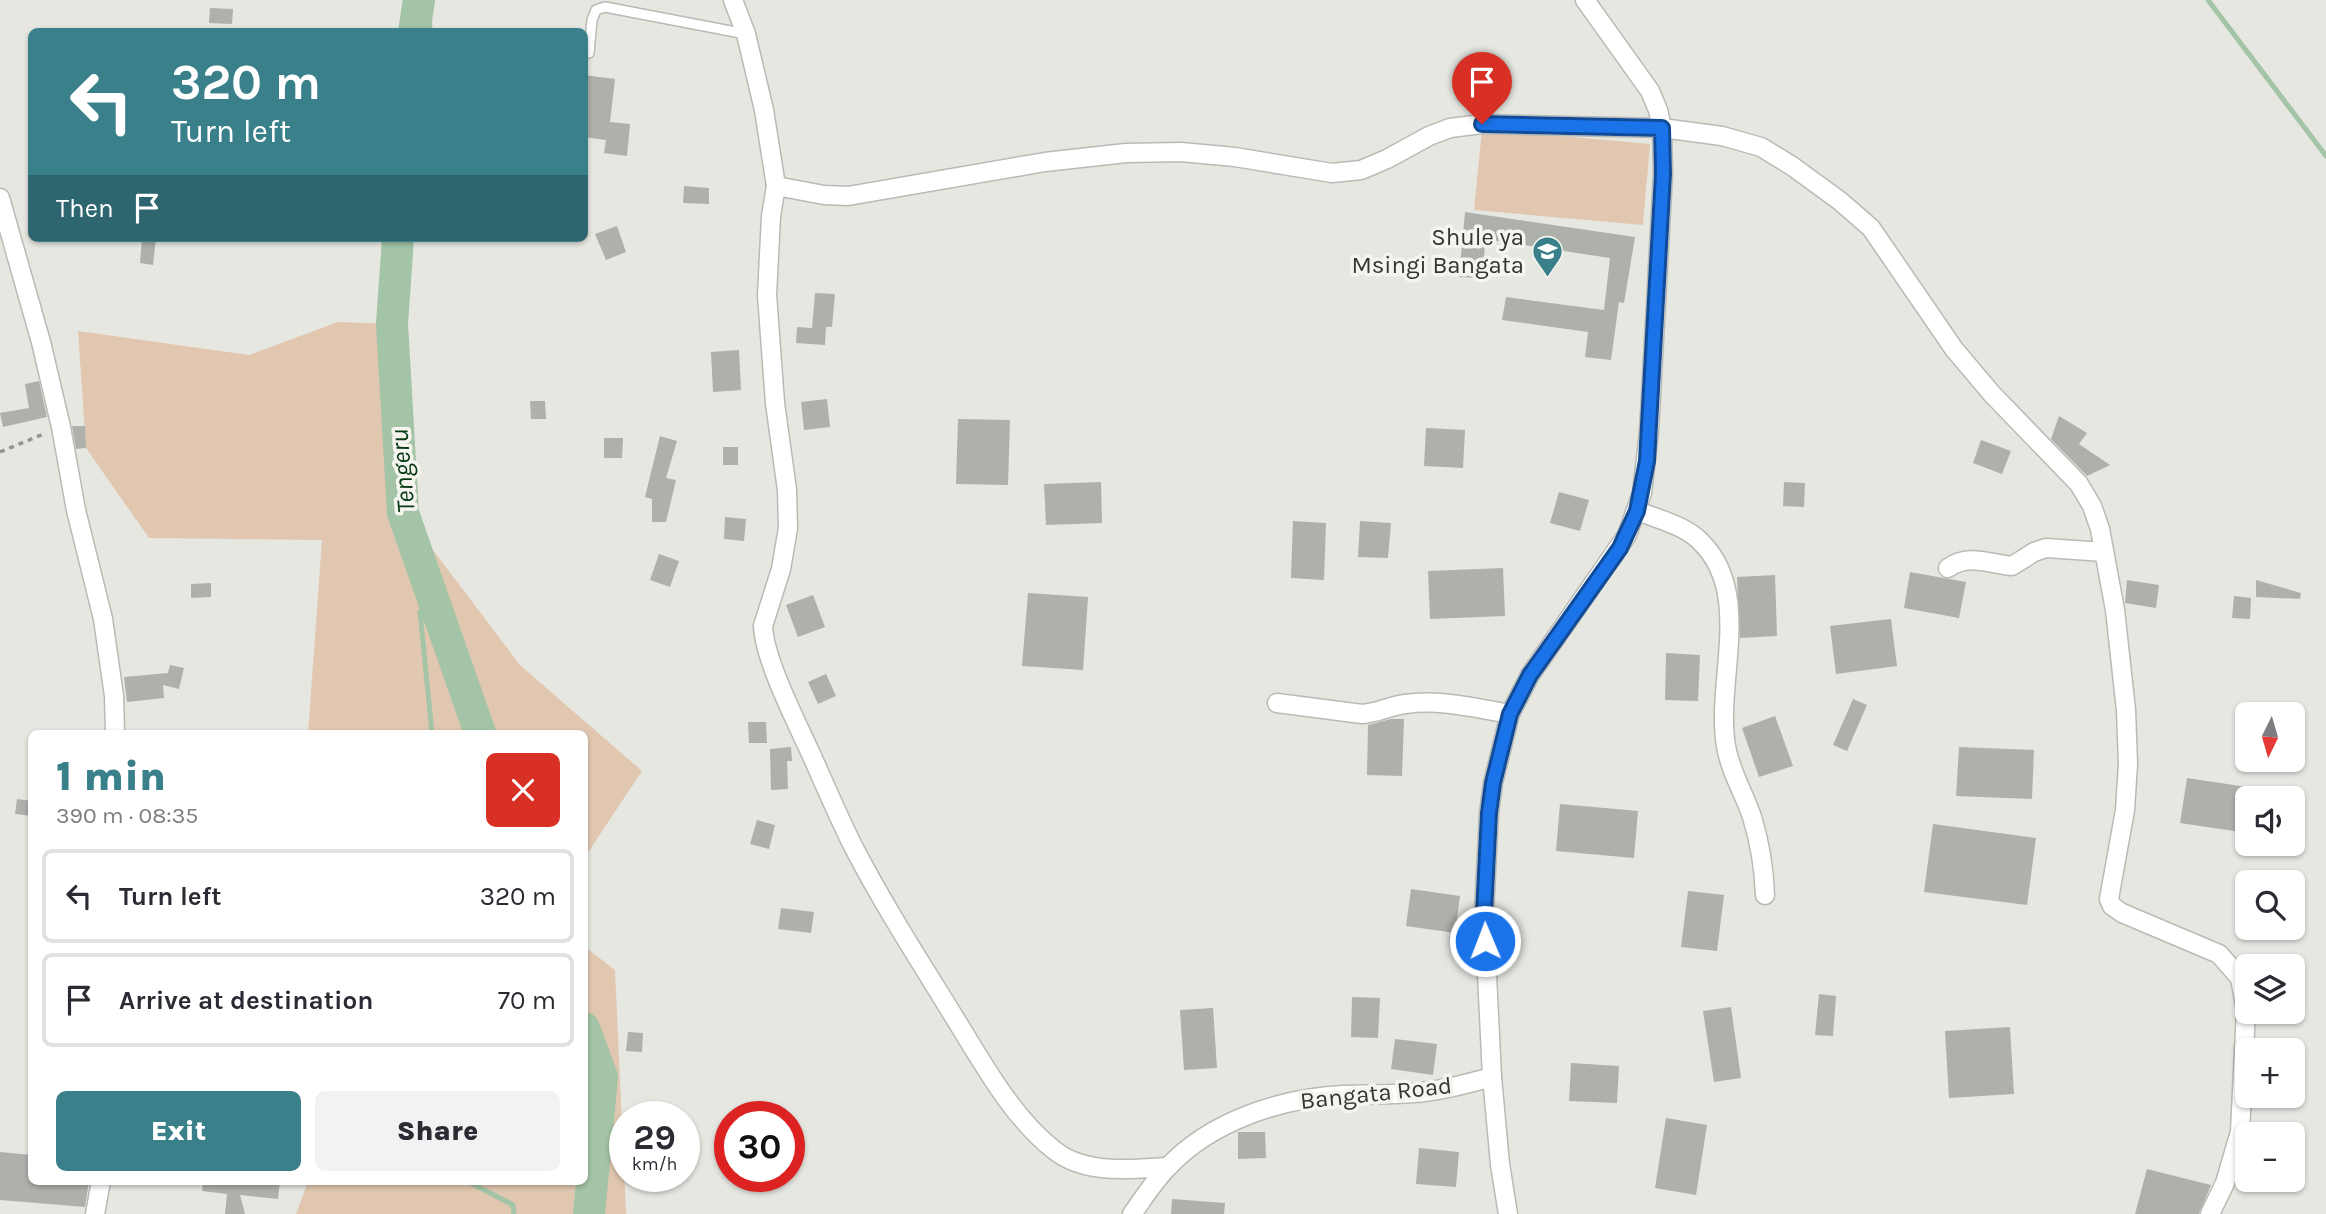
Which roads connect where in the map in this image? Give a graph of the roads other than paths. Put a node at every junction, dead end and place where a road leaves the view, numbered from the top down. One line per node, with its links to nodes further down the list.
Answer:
1 (733, 0): 3 (street)
2 (1585, 0): 5 (street)
3 (746, 34): 4 (lane); 6 (street)
4 (589, 53)
5 (1662, 128): 6 (street); 8 (street); 9 (street)
6 (776, 186): 16 (street)
7 (0, 198): 13 (street)
8 (1637, 511): 12 (street); 14 (street)
9 (2104, 552): 10 (street); 21 (street)
10 (1948, 568)
11 (1277, 703): 12 (street)
12 (1510, 714): 15 (street)
13 (115, 730)
14 (1765, 895)
15 (1492, 1077): 16 (street, Bangata Road); 20 (street)
16 (1167, 1167): 19 (street, Bangata Road)
17 (100, 1185): 18 (street)
18 (95, 1214)
19 (1132, 1214)
20 (1508, 1214)
21 (2210, 1214)

